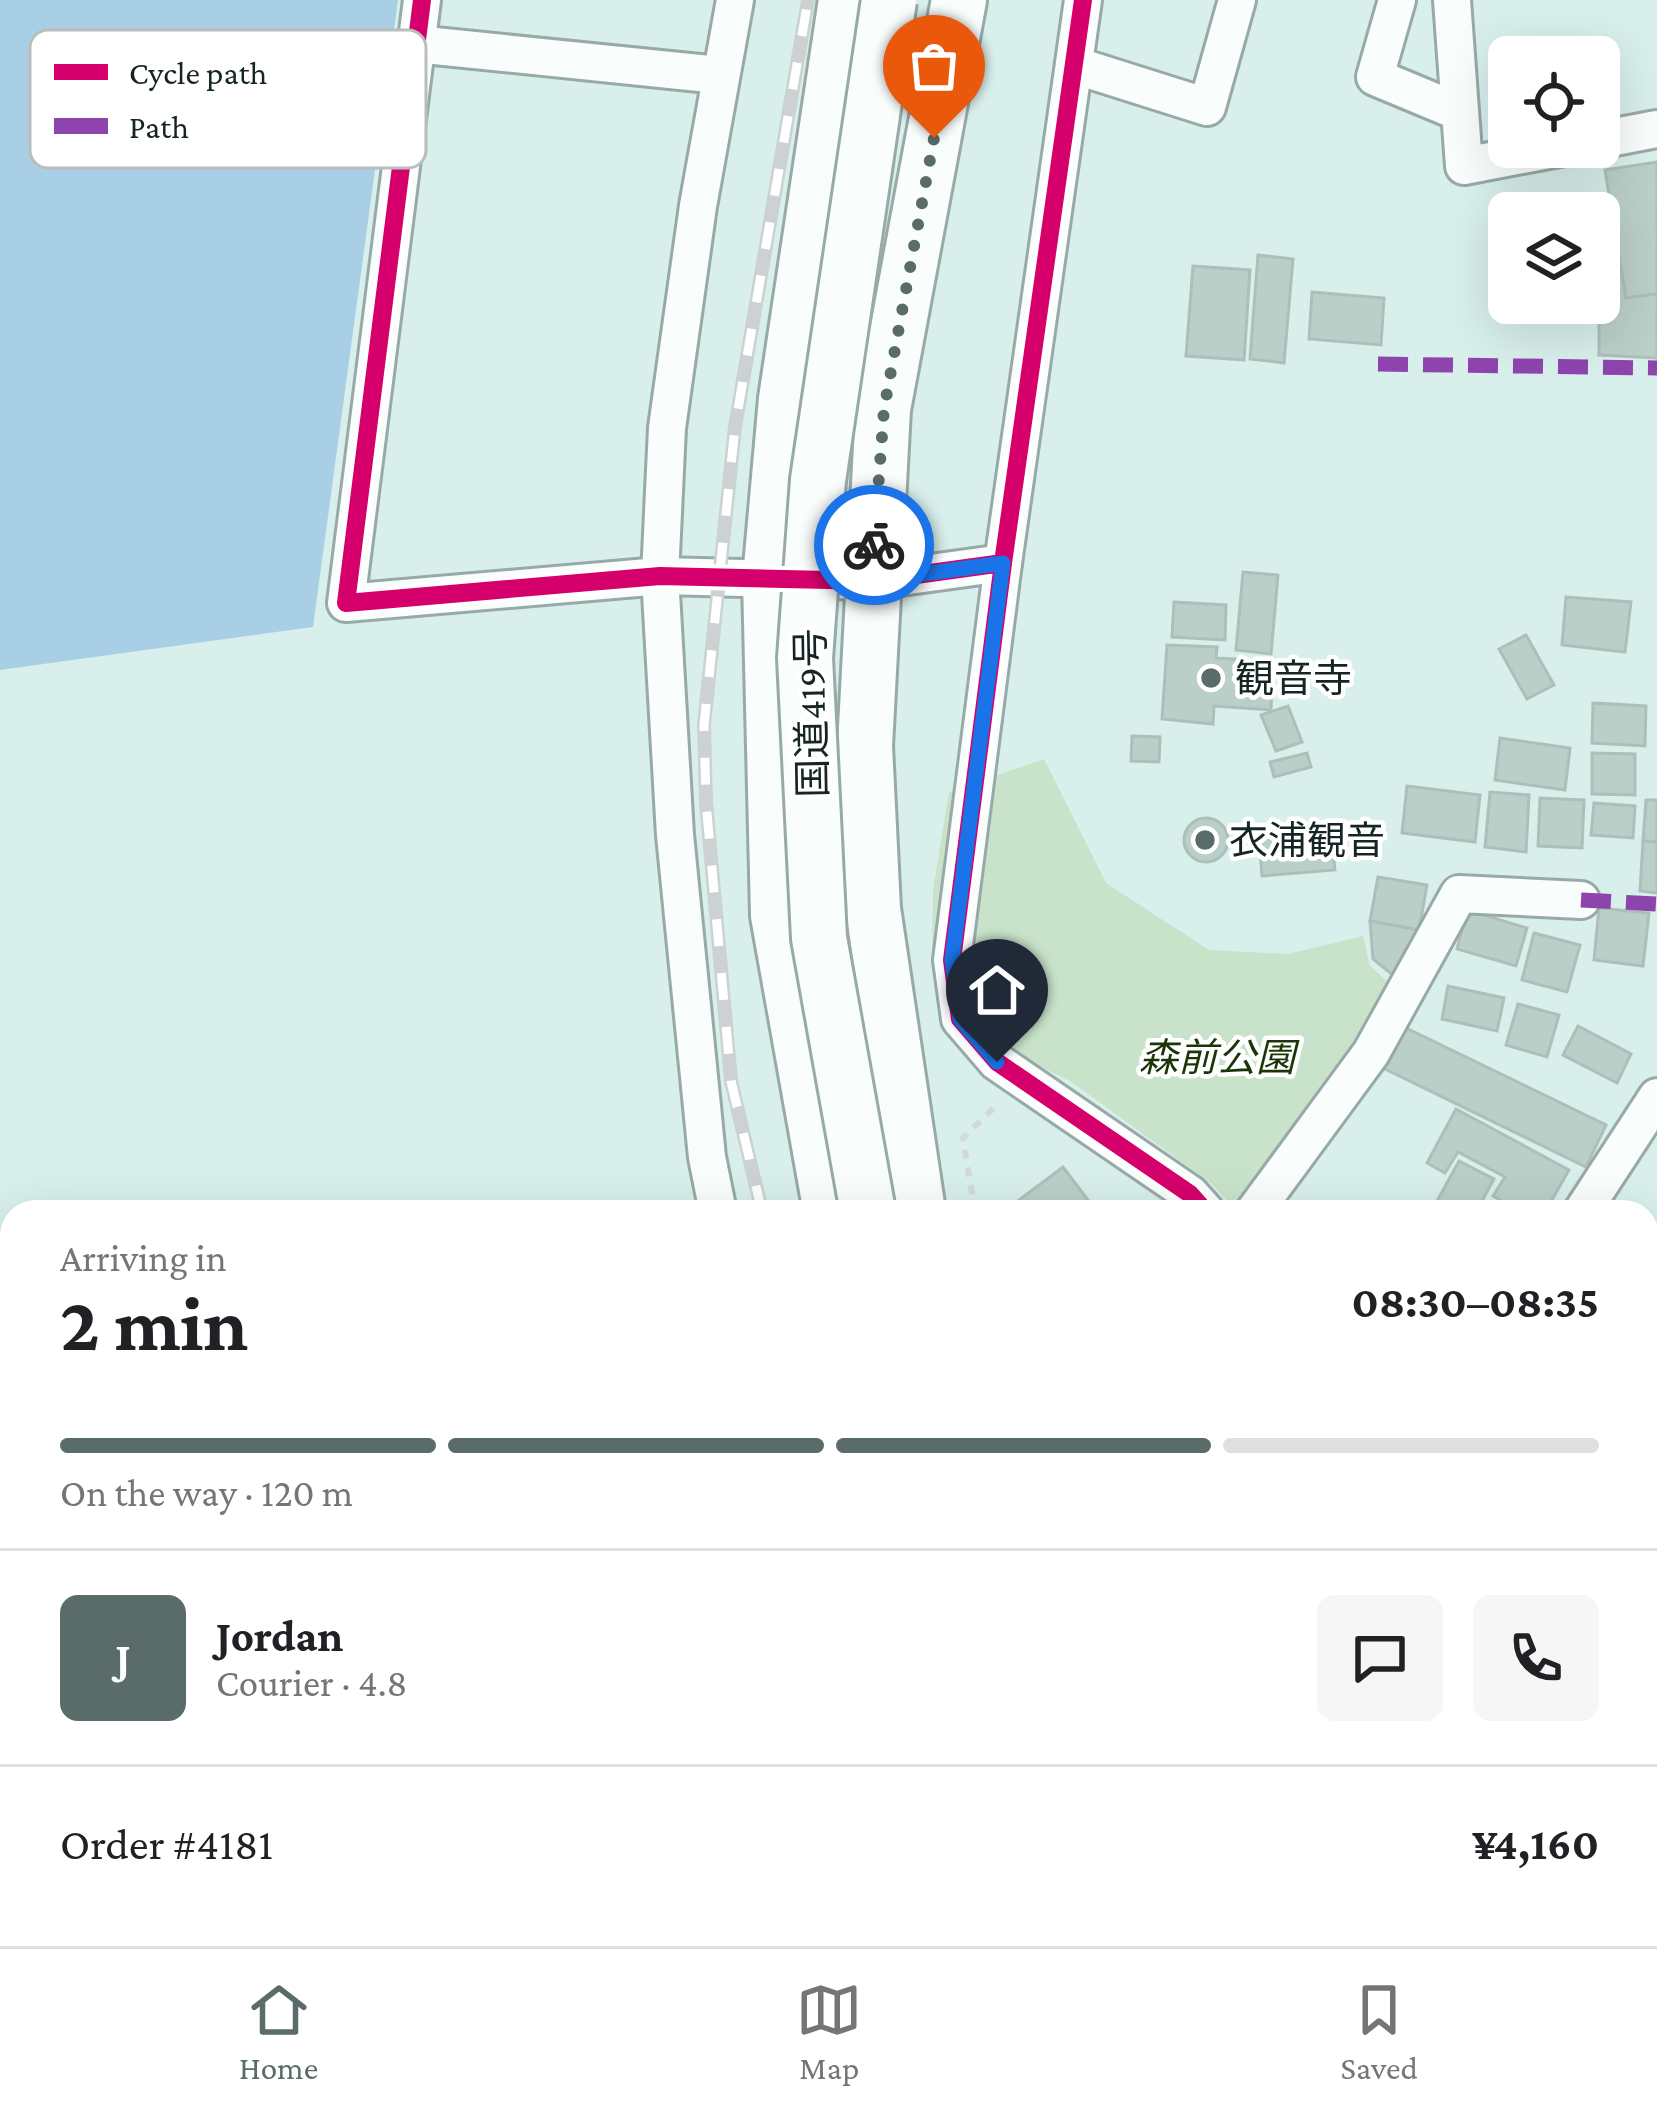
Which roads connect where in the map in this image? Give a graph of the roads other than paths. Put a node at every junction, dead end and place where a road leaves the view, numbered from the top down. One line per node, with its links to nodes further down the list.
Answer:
1 (422, 0): 10 (street)
2 (735, 0): 13 (street)
3 (846, 0): 21 (highway)
4 (889, 0): 27 (highway, 国道419号, bridge)
5 (958, 0): 22 (highway)
6 (1083, 0): 12 (street)
7 (1238, 0): 12 (street)
8 (1397, 0): 14 (street)
9 (1451, 0): 14 (street)
10 (418, 30)
11 (426, 45): 13 (street)
12 (1074, 65): 19 (street)
13 (719, 75): 20 (street)
14 (1459, 112): 17 (street)
15 (1657, 129): 16 (street)
16 (1620, 136)
17 (1488, 161)
18 (400, 168): 20 (street)
19 (1003, 563): 22 (street); 29 (street)
20 (660, 576): 21 (street); 25 (street)
21 (770, 579): 22 (street); 26 (highway)
22 (872, 581): 28 (highway)
23 (1580, 900): 30 (street)
24 (1657, 1097): 31 (street)
25 (716, 1200)
26 (829, 1200)
27 (866, 1200)
28 (916, 1200)
29 (1195, 1200)
30 (1263, 1200)
31 (1590, 1200)

